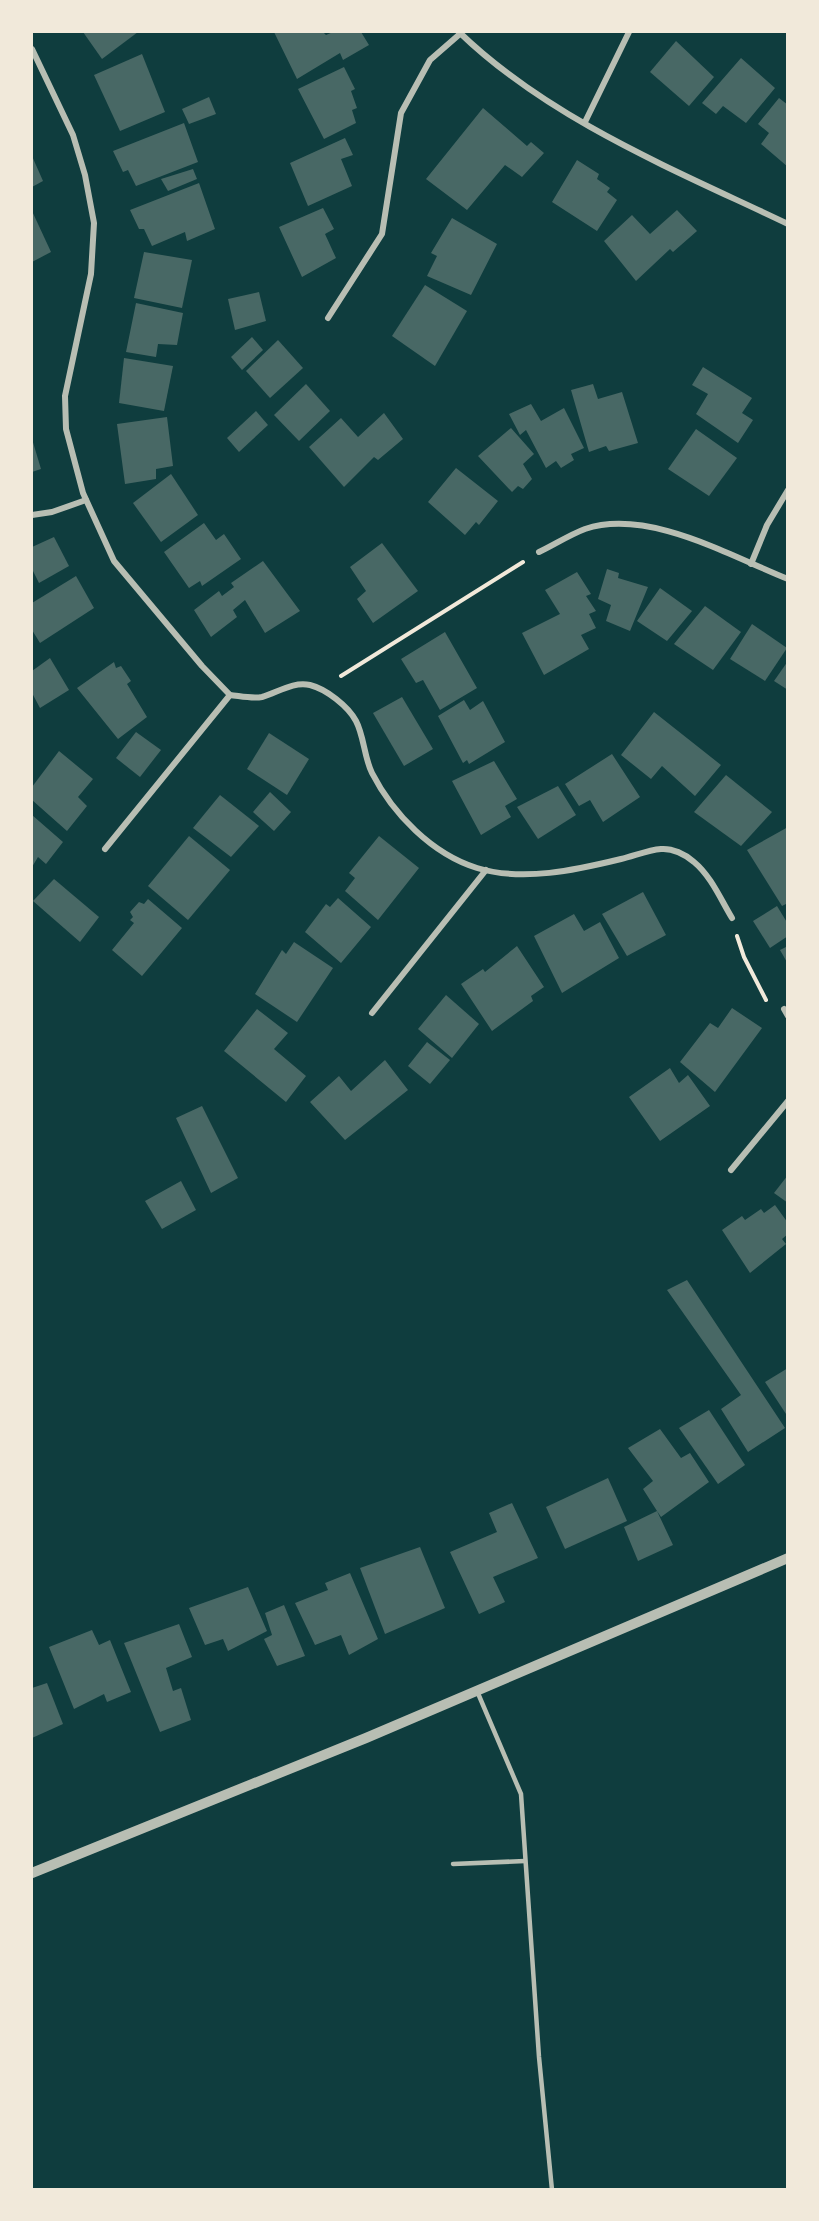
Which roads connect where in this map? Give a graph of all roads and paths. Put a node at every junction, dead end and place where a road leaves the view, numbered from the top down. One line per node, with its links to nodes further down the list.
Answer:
1 (460, 32): 4 (street); 6 (street)
2 (629, 32): 4 (street)
3 (32, 49): 8 (street)
4 (585, 122): 5 (street)
5 (788, 224)
6 (328, 318)
7 (788, 490): 11 (street)
8 (86, 500): 9 (street); 14 (street)
9 (32, 515)
10 (539, 552): 11 (street); 13 (path)
11 (751, 564): 12 (street)
12 (788, 579)
13 (319, 690): 14 (street); 16 (street)
14 (230, 695): 15 (street)
15 (105, 849)
16 (486, 870): 17 (street); 19 (street)
17 (732, 918): 18 (path)
18 (784, 1009): 20 (street)
19 (372, 1013)
20 (788, 1016)
21 (788, 1101): 22 (street)
22 (731, 1170)
23 (788, 1558): 24 (street)
24 (476, 1689): 25 (lane); 27 (street)
25 (525, 1861): 26 (lane); 28 (lane)
26 (453, 1864)
27 (32, 1873)
28 (552, 2190)

